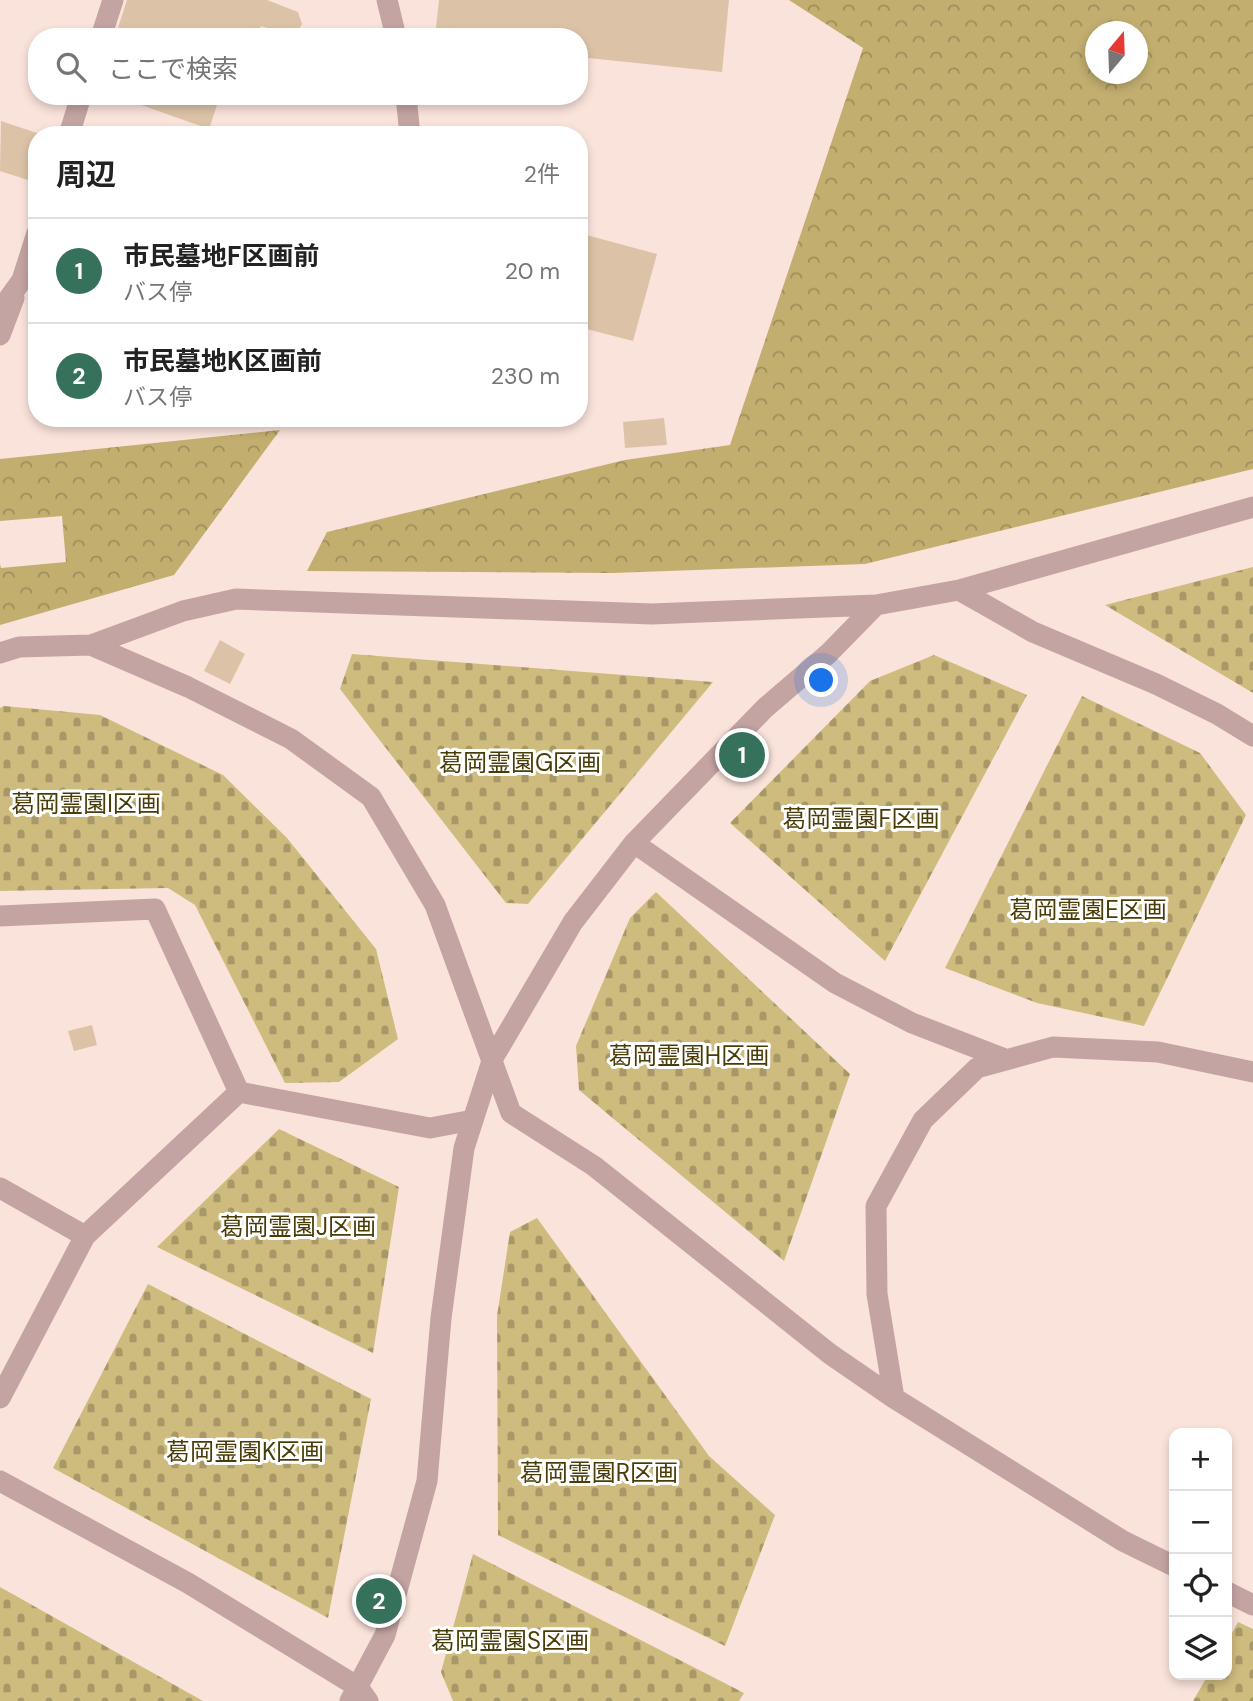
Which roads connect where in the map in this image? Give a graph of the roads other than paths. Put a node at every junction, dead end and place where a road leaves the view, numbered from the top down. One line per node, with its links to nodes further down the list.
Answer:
1 (113, 0): 3 (street)
2 (387, 0): 4 (street)
3 (104, 28)
4 (394, 28)
5 (78, 105): 7 (street)
6 (407, 105): 8 (street)
7 (72, 126)
8 (409, 126)
9 (28, 261): 10 (street)
10 (22, 280): 11 (street); 12 (street)
11 (0, 311)
12 (0, 335)
13 (1253, 507): 14 (street)
14 (959, 590): 15 (street); 18 (street)
15 (876, 605): 16 (street); 19 (street)
16 (91, 645): 17 (street); 21 (street)
17 (0, 653)
18 (1253, 736)
19 (634, 843): 21 (street); 22 (street)
20 (0, 916): 24 (street)
21 (493, 1058): 25 (street); 29 (street)
22 (1005, 1059): 23 (street); 29 (street)
23 (1253, 1072)
24 (239, 1092): 25 (street); 27 (street)
25 (473, 1119): 34 (street)
26 (0, 1188): 27 (street)
27 (85, 1236): 28 (street)
28 (0, 1398)
29 (894, 1398): 31 (street)
30 (0, 1481): 34 (street)
31 (1169, 1564)
32 (1232, 1594): 33 (street)
33 (1253, 1605)
34 (359, 1696)

